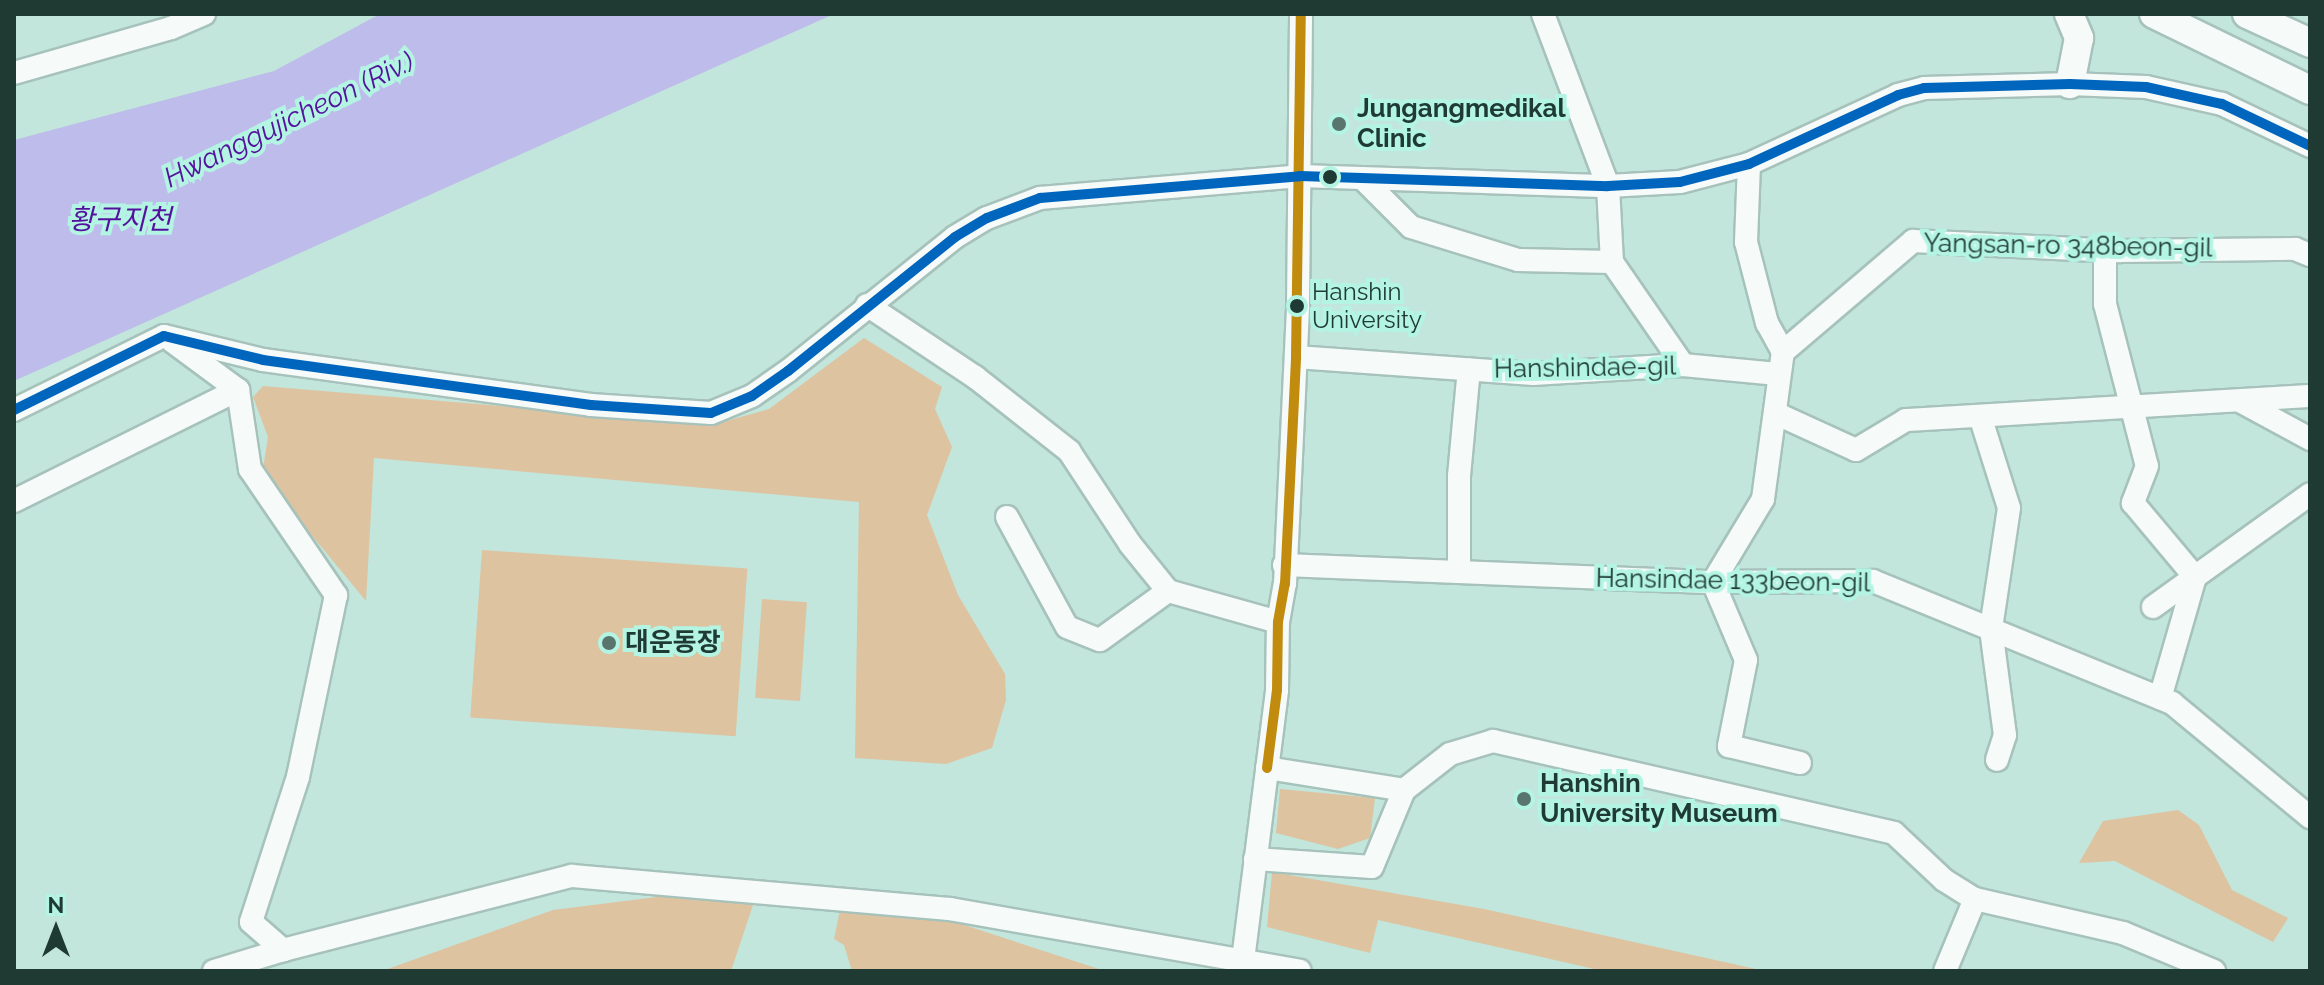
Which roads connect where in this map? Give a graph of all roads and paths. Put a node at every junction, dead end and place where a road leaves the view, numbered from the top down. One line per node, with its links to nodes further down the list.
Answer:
1 (204, 14): 8 (street)
2 (1301, 14): 13 (street)
3 (1543, 14): 15 (street)
4 (2069, 14): 9 (main road)
5 (2154, 14): 10 (main road)
6 (2247, 14): 7 (main road)
7 (2302, 38)
8 (14, 73)
9 (2070, 84): 11 (street); 12 (street)
10 (2310, 90)
11 (2310, 146)
12 (1749, 164): 15 (street); 22 (street)
13 (1300, 176): 14 (street); 19 (street); 21 (street)
14 (1362, 178): 15 (street); 18 (street)
15 (1608, 186): 18 (street)
16 (2105, 250): 17 (street, Yangsan-ro 348beon-gil); 22 (street, Yangsan-ro 348beon-gil); 28 (street)
17 (2310, 255)
18 (1612, 262): 23 (street)
19 (867, 305): 20 (street); 40 (street)
20 (164, 336): 25 (street); 29 (street)
21 (1296, 357): 24 (street, Hanshindae-gil); 36 (street)
22 (1780, 363): 23 (street, Hanshindae-gil); 30 (street)
23 (1683, 365): 24 (street, Hanshindae-gil)
24 (1469, 369): 37 (street)
25 (238, 390): 34 (street); 52 (street)
26 (2310, 396): 27 (street)
27 (2239, 400): 28 (street); 32 (street)
28 (2128, 407): 31 (street); 38 (street)
29 (14, 410)
30 (1775, 413): 31 (street); 39 (street)
31 (1980, 416): 43 (street)
32 (2310, 439)
33 (2310, 494): 38 (street)
34 (14, 501)
35 (1007, 517): 40 (street)
36 (1284, 565): 37 (street, Hansindae 133beon-gil); 42 (street)
37 (1459, 572): 39 (street, Hansindae 133beon-gil)
38 (2195, 577): 41 (street); 44 (street)
39 (1713, 582): 43 (street, Hansindae 133beon-gil); 46 (street)
40 (1168, 591): 42 (street)
41 (2153, 607)
42 (1278, 622): 47 (street)
43 (1991, 629): 44 (street, Hansindae 133beon-gil); 45 (street)
44 (2160, 698): 49 (street, Hansindae 133beon-gil)
45 (1997, 760)
46 (1800, 763)
47 (1267, 768): 48 (street); 50 (street)
48 (1404, 790): 50 (street); 51 (street)
49 (2310, 817)
50 (1255, 859): 53 (street)
51 (1975, 899): 56 (street); 57 (street)
52 (283, 950): 53 (street); 54 (street)
53 (1243, 960): 55 (street)
54 (214, 971)
55 (1300, 971)
56 (1945, 971)
57 (2214, 971)

